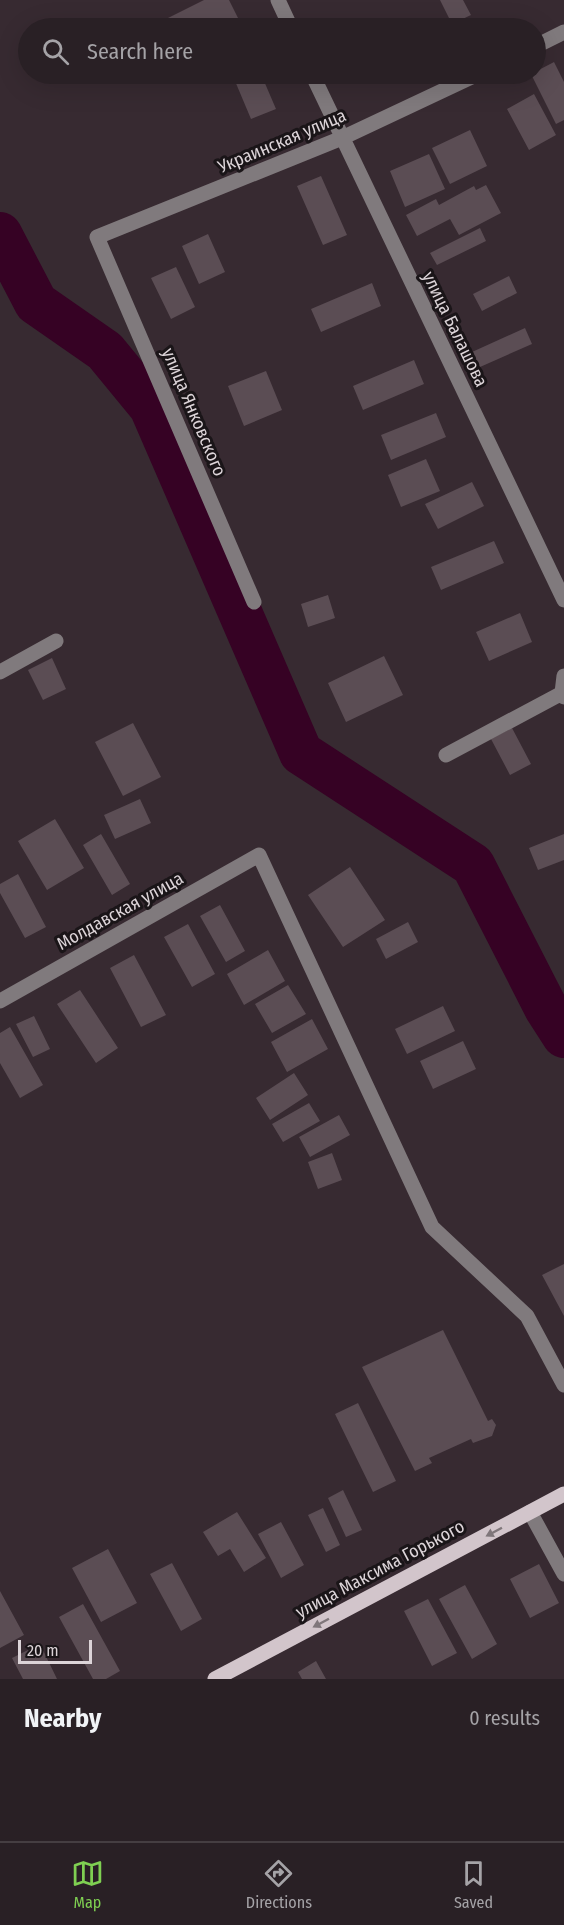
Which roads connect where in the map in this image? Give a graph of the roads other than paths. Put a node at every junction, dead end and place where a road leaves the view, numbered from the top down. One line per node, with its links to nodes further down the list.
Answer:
1 (278, 0): 2 (street)
2 (286, 18)
3 (564, 32): 4 (street)
4 (546, 41)
5 (317, 84): 7 (street, улица Балашова)
6 (457, 84): 7 (street, Украинская улица)
7 (342, 138): 8 (street, Украинская улица); 9 (street, улица Балашова)
8 (97, 237): 10 (street, улица Янковского)
9 (564, 600)
10 (254, 602)
11 (56, 641): 12 (street)
12 (0, 672)
13 (564, 676): 14 (street)
14 (563, 694): 15 (street)
15 (446, 755)
16 (0, 1001): 17 (street, Молдавская улица)
17 (564, 1384)
18 (564, 1494): 19 (main road, улица Максима Горького)
19 (530, 1512): 20 (street); 21 (main road, улица Максима Горького, one-way to 21)
20 (564, 1574)
21 (215, 1679)

